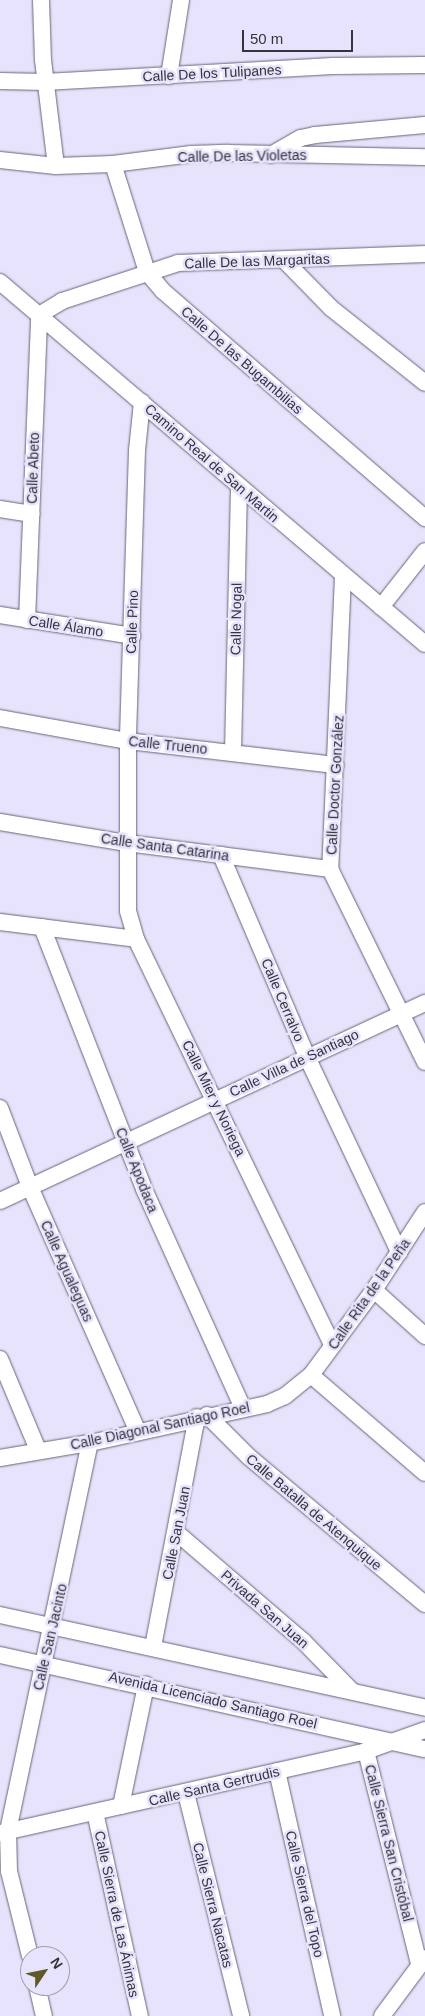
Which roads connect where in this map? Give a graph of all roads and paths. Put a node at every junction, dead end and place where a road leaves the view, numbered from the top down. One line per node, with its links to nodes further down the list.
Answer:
1 (41, 0): 6 (street)
2 (181, 0): 4 (street)
3 (425, 65): 4 (street, Calle De los Tulipanes)
4 (169, 76): 6 (street, Calle De los Tulipanes)
5 (0, 81): 6 (street, Calle De los Tulipanes)
6 (45, 82): 12 (street)
7 (425, 125): 8 (street)
8 (271, 155): 9 (street, Calle De las Violetas); 11 (street, Calle De las Violetas)
9 (425, 157)
10 (0, 160): 12 (street, Calle De las Violetas)
11 (113, 164): 12 (street, Calle De las Violetas); 15 (street, Calle De las Bugambilias)
12 (56, 166)
13 (425, 254): 14 (street, Calle De las Margaritas)
14 (285, 261): 15 (street, Calle De las Margaritas); 18 (street)
15 (147, 272): 17 (street, Calle De las Margaritas); 23 (street, Calle De las Bugambilias)
16 (0, 282): 17 (street, Camino Real de San Martin)
17 (39, 315): 19 (street, Camino Real de San Martin); 22 (street, Calle Abeto)
18 (425, 384)
19 (142, 402): 20 (street, Camino Real de San Martin); 29 (street, Calle Pino)
20 (239, 486): 25 (street, Camino Real de San Martin); 33 (street, Calle Nogal)
21 (0, 509): 22 (street)
22 (32, 514): 28 (street, Calle Abeto)
23 (425, 518)
24 (425, 551): 26 (street)
25 (343, 576): 26 (street, Camino Real de San Martin); 34 (street, Calle Doctor González)
26 (381, 607): 30 (street, Camino Real de San Martin)
27 (0, 615): 28 (street, Calle Álamo)
28 (27, 620): 29 (street, Calle Álamo)
29 (132, 636): 32 (street, Calle Pino)
30 (425, 644)
31 (0, 718): 32 (street, Calle Trueno)
32 (128, 741): 33 (street, Calle Trueno); 36 (street, Calle Pino)
33 (233, 752): 34 (street, Calle Trueno)
34 (336, 765): 38 (street, Calle Doctor González)
35 (0, 822): 36 (street, Calle Santa Catarina)
36 (126, 843): 37 (street, Calle Santa Catarina); 41 (street, Calle Mier y Noriega)
37 (220, 855): 38 (street, Calle Santa Catarina); 44 (street, Calle Cerralvo)
38 (330, 869): 43 (street, Calle Doctor González)
39 (0, 922): 40 (street)
40 (42, 927): 41 (street); 48 (street, Calle Apodaca)
41 (136, 939): 46 (street, Calle Mier y Noriega)
42 (425, 1003): 43 (street, Calle Villa de Santiago)
43 (400, 1014): 44 (street, Calle Villa de Santiago); 45 (street, Calle Doctor González)
44 (307, 1057): 46 (street, Calle Villa de Santiago); 52 (street, Calle Cerralvo)
45 (425, 1062)
46 (215, 1100): 48 (street, Calle Villa de Santiago); 55 (street, Calle Mier y Noriega)
47 (0, 1108): 49 (street, Calle Agualeguas)
48 (125, 1141): 49 (street, Calle Villa de Santiago); 58 (street, Calle Apodaca)
49 (30, 1187): 50 (street, Calle Villa de Santiago); 60 (street, Calle Agualeguas)
50 (0, 1201)
51 (425, 1212): 52 (street, Calle Rita de la Peña)
52 (399, 1252): 53 (street, Calle Rita de la Peña)
53 (374, 1290): 54 (street); 55 (street, Calle Rita de la Peña)
54 (425, 1336)
55 (332, 1345): 57 (street, Calle Rita de la Peña)
56 (0, 1359): 62 (street)
57 (311, 1375): 58 (street, Calle Diagonal Santiago Roel); 64 (street)
58 (244, 1408): 59 (street, Calle Diagonal Santiago Roel)
59 (202, 1416): 60 (street, Calle Diagonal Santiago Roel); 65 (street, Calle San Juan); 66 (street, Calle Batalla de Atenquique)
60 (138, 1432): 61 (street, Calle Diagonal Santiago Roel)
61 (90, 1443): 62 (street, Calle Diagonal Santiago Roel); 68 (street, Calle San Jacinto)
62 (38, 1450): 63 (street, Calle Diagonal Santiago Roel)
63 (0, 1458)
64 (425, 1473)
65 (177, 1533): 69 (street, Calle San Juan); 73 (street, Privada San Juan)
66 (425, 1604)
67 (0, 1615): 68 (street)
68 (53, 1626): 69 (street); 71 (street, Calle San Jacinto)
69 (153, 1647): 73 (street)
70 (0, 1655): 71 (street, Avenida Licenciado Santiago Roel)
71 (44, 1664): 72 (street, Avenida Licenciado Santiago Roel); 83 (street, Calle San Jacinto)
72 (146, 1685): 76 (street, Avenida Licenciado Santiago Roel); 81 (street)
73 (351, 1690): 74 (street)
74 (425, 1708)
75 (425, 1730): 76 (street, Calle Santa Gertrudis)
76 (395, 1741): 77 (street, Avenida Licenciado Santiago Roel); 78 (street, Calle Santa Gertrudis)
77 (425, 1749)
78 (366, 1751): 79 (street, Calle Santa Gertrudis); 85 (street, Calle Sierra San Cristóbal)
79 (277, 1771): 80 (street, Calle Santa Gertrudis); 90 (street, Calle Sierra del Topo)
80 (186, 1793): 81 (street, Calle Santa Gertrudis); 89 (street, Calle Sierra Nacatas)
81 (121, 1806): 82 (street, Calle Santa Gertrudis)
82 (95, 1812): 83 (street, Calle Santa Gertrudis); 88 (street, Calle Sierra de Las Ánimas)
83 (4, 1832): 84 (street, Calle San Jacinto)
84 (28, 1946)
85 (422, 1961): 91 (street)
86 (39, 1996): 87 (street)
87 (44, 2016)
88 (140, 2016)
89 (241, 2016)
90 (332, 2016)
91 (382, 2016)

